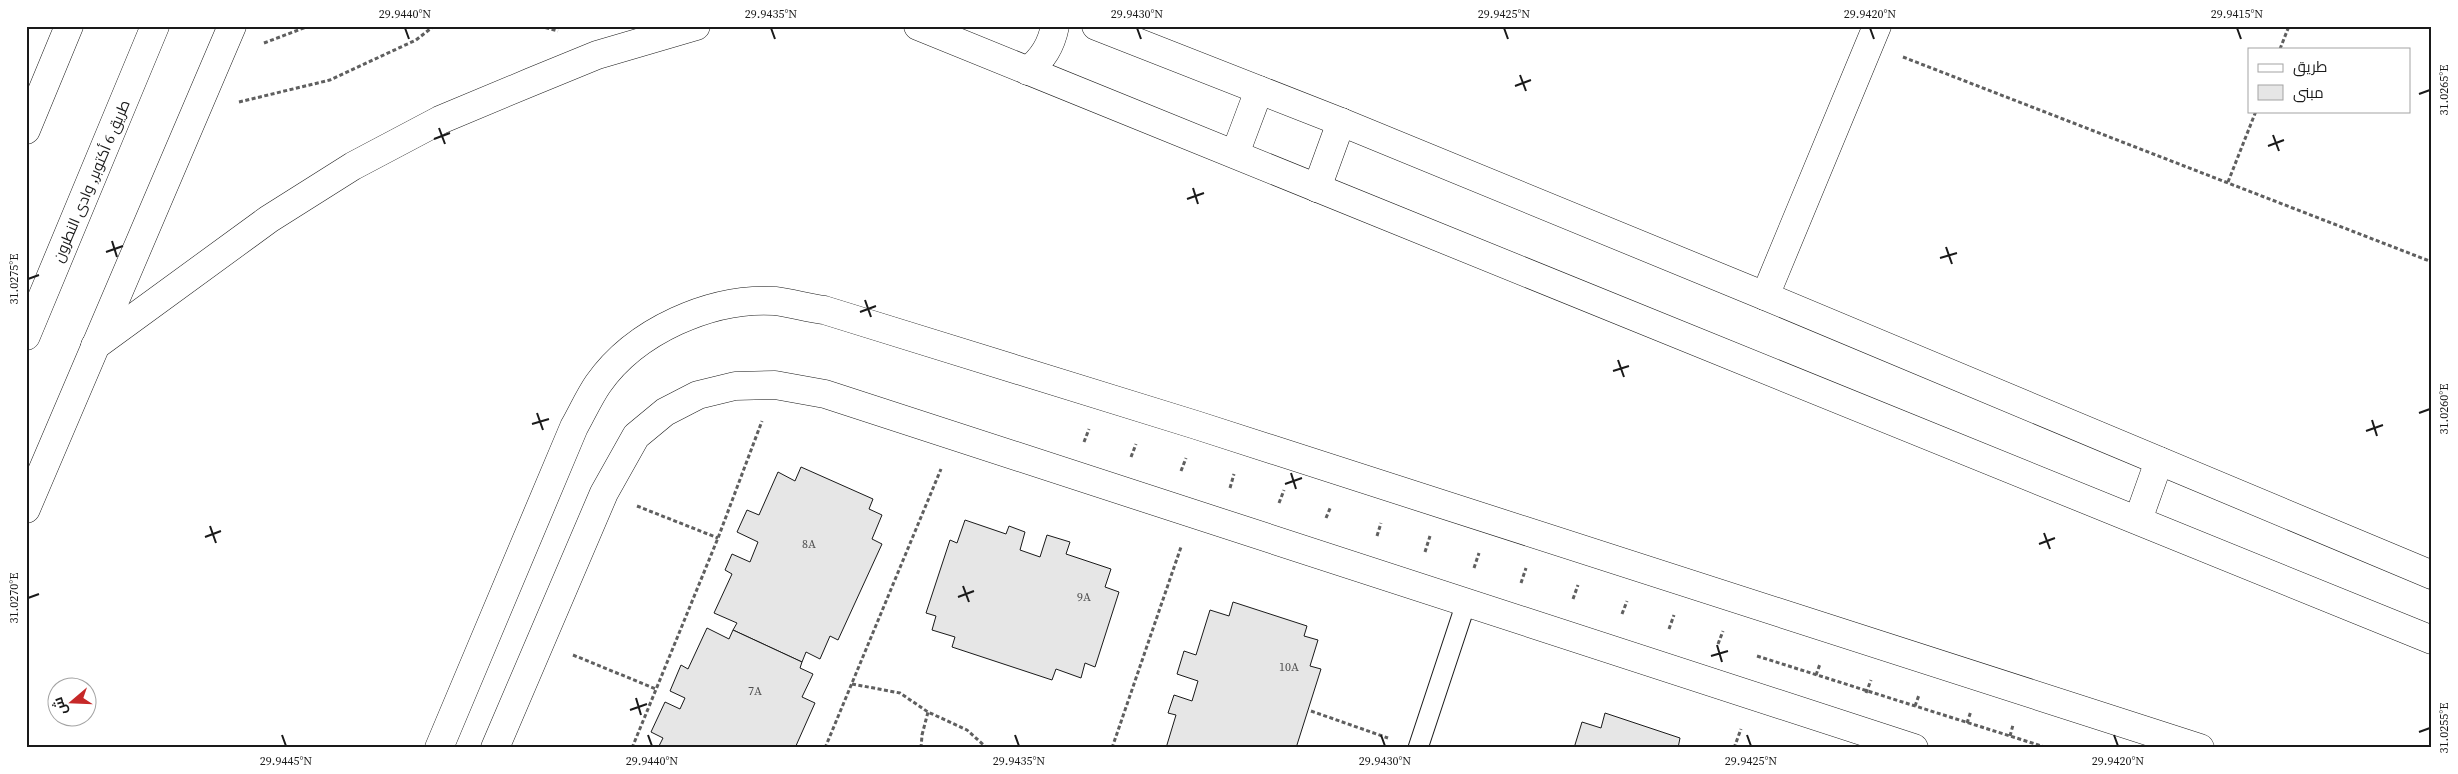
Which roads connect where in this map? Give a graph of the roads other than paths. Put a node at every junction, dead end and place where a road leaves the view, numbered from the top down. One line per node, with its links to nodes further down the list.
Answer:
1 (69, 26): 14 (street)
2 (155, 26): 18 (street, طريق 6 أكتوبر, وادى النطرون)
3 (232, 26): 19 (street)
4 (637, 26): 10 (street)
5 (696, 26): 10 (street)
6 (918, 26): 11 (street)
7 (1055, 26): 11 (street)
8 (1096, 26): 12 (street)
9 (1874, 35): 17 (street)
10 (620, 49): 19 (street)
11 (1028, 70): 15 (street)
12 (1259, 90): 13 (street); 15 (street)
13 (1341, 122): 16 (street); 17 (street)
14 (26, 130)
15 (1234, 154): 16 (street)
16 (1316, 188): 22 (street)
17 (1765, 296): 20 (street)
18 (26, 336)
19 (95, 346): 21 (street)
20 (2159, 461): 22 (street); 23 (street)
21 (26, 509)
22 (2138, 520): 25 (street)
23 (2432, 575)
24 (1466, 603): 27 (street); 28 (lane); 29 (street)
25 (2432, 640)
26 (439, 748): 30 (street)
27 (495, 748)
28 (1418, 748)
29 (1914, 748)
30 (2200, 748)

